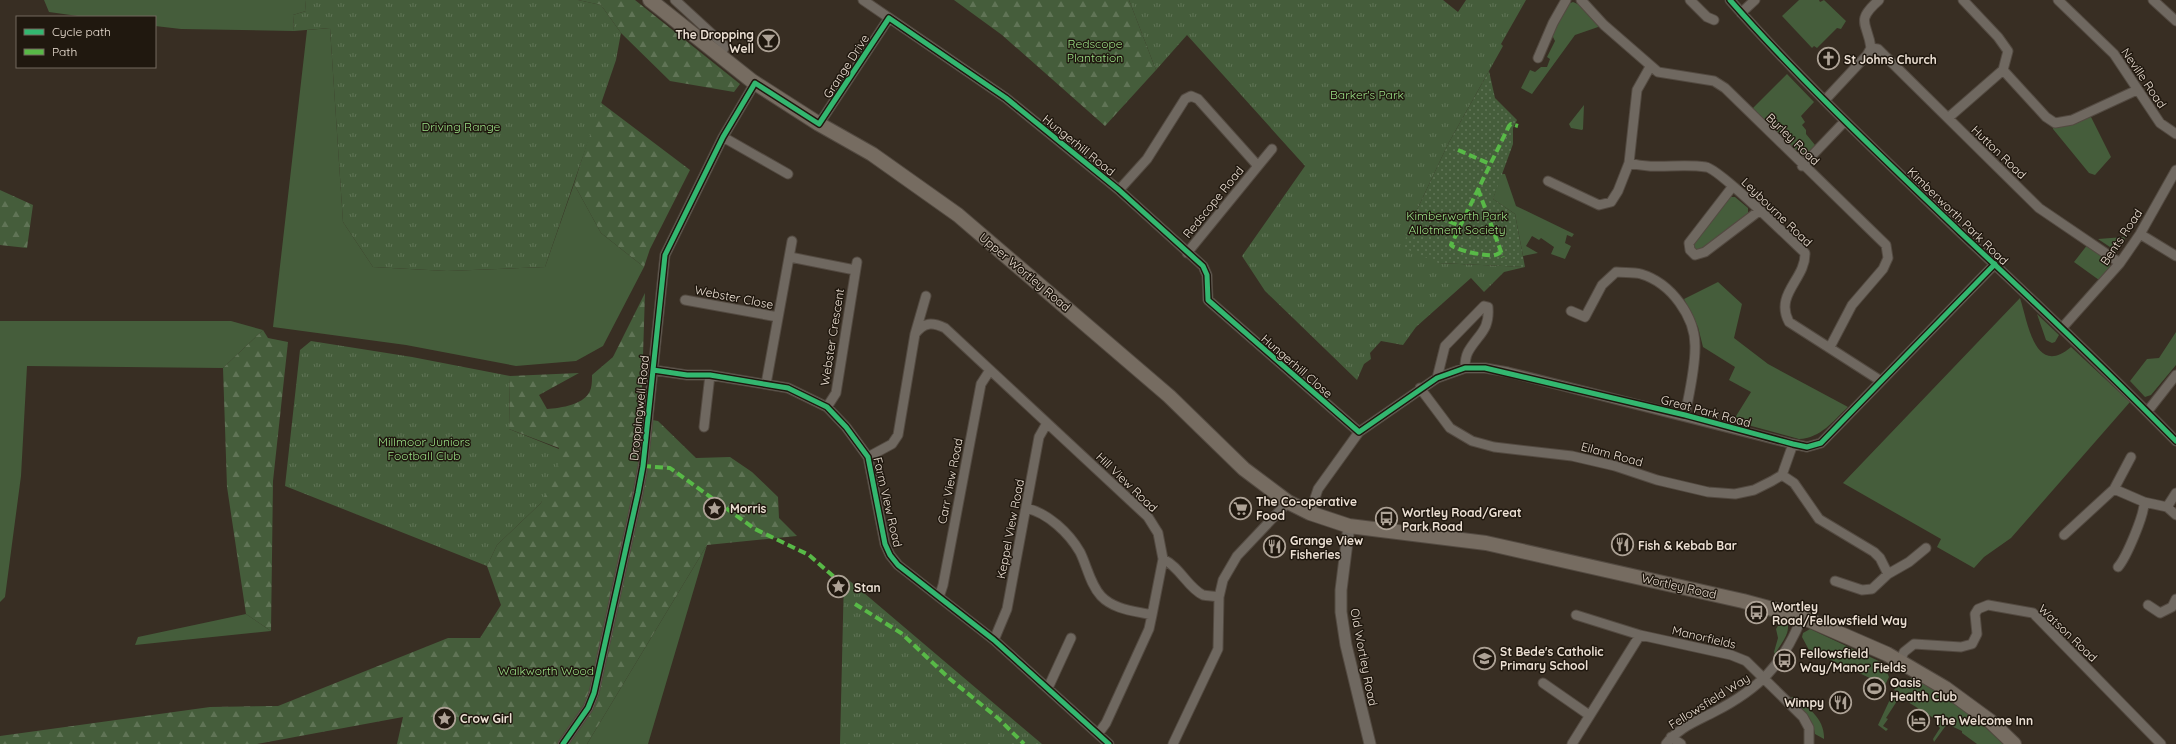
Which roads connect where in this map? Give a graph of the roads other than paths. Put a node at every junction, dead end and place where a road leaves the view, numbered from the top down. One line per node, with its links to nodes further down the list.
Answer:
1 (650, 0): 18 (main road, Upper Wortley Road)
2 (675, 0): 18 (street)
3 (863, 0): 14 (street, Hungerhill Road)
4 (1566, 0): 19 (street)
5 (1581, 0): 20 (street, Byrley Road)
6 (1690, 0): 15 (street)
7 (1730, 0): 13 (street, Kimberworth Park Road)
8 (1755, 0): 13 (street)
9 (1877, 0): 17 (street)
10 (1963, 0): 21 (street)
11 (2058, 0): 23 (street, Neville Road)
12 (2153, 0): 16 (street)
13 (1741, 13): 24 (street, Kimberworth Park Road)
14 (889, 18): 27 (street, Grange Drive); 38 (street, Hungerhill Road)
15 (1714, 20)
16 (2176, 20)
17 (1871, 48): 24 (street); 25 (street, Hutton Road)
18 (720, 56): 22 (main road, Upper Wortley Road)
19 (1538, 58)
20 (1650, 66): 31 (street); 33 (street, Byrley Road)
21 (2003, 70): 23 (street); 25 (street)
22 (755, 83): 27 (main road, Upper Wortley Road); 29 (street, Droppingwell Road)
23 (2137, 90): 28 (street, Neville Road)
24 (1825, 100): 26 (street, Kimberworth Park Road)
25 (1948, 118): 45 (street, Hutton Road)
26 (1845, 121): 33 (street); 46 (street, Kimberworth Park Road)
27 (819, 124): 77 (main road, Upper Wortley Road)
28 (2176, 134)
29 (722, 137): 35 (street); 56 (street, Droppingwell Road)
30 (1272, 149): 32 (street, Redscope Road)
31 (1629, 163): 36 (street); 37 (street, Leybourne Road)
32 (1258, 166): 38 (street, Redscope Road); 42 (street, Redscope Road)
33 (1802, 166): 54 (street, Byrley Road)
34 (2176, 172): 40 (street, Bents Road)
35 (788, 174)
36 (1548, 181)
37 (1733, 186): 39 (street, Leybourne Road); 39 (street)
38 (1119, 190): 42 (street, Hungerhill Road)
39 (1759, 211): 54 (street, Leybourne Road)
40 (2140, 234): 43 (street); 45 (street, Bents Road)
41 (792, 241): 44 (street)
42 (1187, 252): 50 (street, Hungerhill Road)
43 (2176, 256)
44 (790, 257): 51 (street); 64 (street, Webster Crescent)
45 (2120, 263): 52 (street, Bents Road)
46 (1994, 264): 52 (street, Kimberworth Park Road); 61 (street, Great Park Road)
47 (926, 296): 53 (street)
48 (685, 300): 51 (street, Webster Close)
49 (1571, 311): 66 (street)
50 (1223, 315): 69 (street, Hungerhill Close)
51 (778, 317): 62 (street)
52 (2062, 328): 65 (street, Kimberworth Park Road)
53 (915, 334): 57 (street, Hill View Road); 72 (street)
54 (1830, 347): 61 (street, Leybourne Road)
55 (1465, 368): 60 (street, Great Park Road); 60 (street); 66 (street, Great Park Road)
56 (653, 370): 58 (street, Farm View Road); 107 (street, Droppingwell Road)
57 (990, 370): 67 (street, Hill View Road); 90 (street, Carr View Road)
58 (710, 375): 62 (street, Farm View Road); 68 (street)
59 (2176, 375): 65 (street)
60 (1437, 378): 63 (street, Great Park Road)
61 (1881, 381): 71 (street, Great Park Road)
62 (766, 384): 64 (street, Farm View Road)
63 (1420, 388): 69 (street, Great Park Road); 74 (street, Eilam Road)
64 (827, 407): 72 (street, Farm View Road)
65 (2147, 412): 70 (street, Kimberworth Park Road)
66 (1685, 415): 71 (street, Great Park Road)
67 (1047, 422): 80 (street, Keppel View Road); 86 (street, Hill View Road)
68 (704, 427)
69 (1359, 432): 81 (street, Great Park Road)
70 (2176, 441)
71 (1793, 444): 74 (street)
72 (868, 457): 90 (street, Farm View Road)
73 (2131, 457): 75 (street)
74 (1782, 475): 88 (street)
75 (2114, 489): 78 (street); 84 (street)
76 (2176, 493): 79 (street)
77 (1288, 502): 81 (main road, Upper Wortley Road); 91 (street)
78 (2144, 502): 79 (street); 87 (street)
79 (2166, 507): 82 (street)
80 (1026, 508): 94 (street); 99 (street, Keppel View Road)
81 (1310, 514): 83 (main road, Wortley Road)
82 (2176, 515)
83 (1349, 526): 96 (main road, Wortley Road); 110 (street, Old Wortley Road)
84 (2064, 535)
85 (1926, 548): 88 (street)
86 (1163, 559): 91 (street); 94 (street, Hill View Road)
87 (2118, 567)
88 (1888, 574): 89 (street)
89 (1835, 581)
90 (939, 597): 99 (street, Farm View Road)
91 (1219, 597): 109 (street)
92 (2176, 599): 93 (street)
93 (2148, 605)
94 (1152, 615): 105 (street, Hill View Road)
95 (1576, 615): 97 (street, Manorfields)
96 (1802, 617): 100 (main road, Wortley Road); 101 (street, Fellowsfield Way)
97 (1640, 636): 101 (street, Manorfields); 104 (street)
98 (1071, 638): 103 (street)
99 (994, 640): 103 (street, Farm View Road)
100 (1900, 661): 114 (main road, Wortley Road); 115 (street, Watson Road)
101 (1764, 680): 106 (street, Fellowsfield Way); 113 (street, Manorfields)
102 (1543, 683): 104 (street)
103 (1048, 688): 105 (street, Farm View Road)
104 (1590, 715): 111 (street)
105 (1098, 734): 108 (street, Farm View Road)
106 (1669, 741): 112 (street)
107 (563, 744)
108 (1109, 744)
109 (1173, 744)
110 (1370, 744)
111 (1572, 744)
112 (1681, 744)
113 (1809, 744)
114 (2014, 744)
115 (2161, 744)

